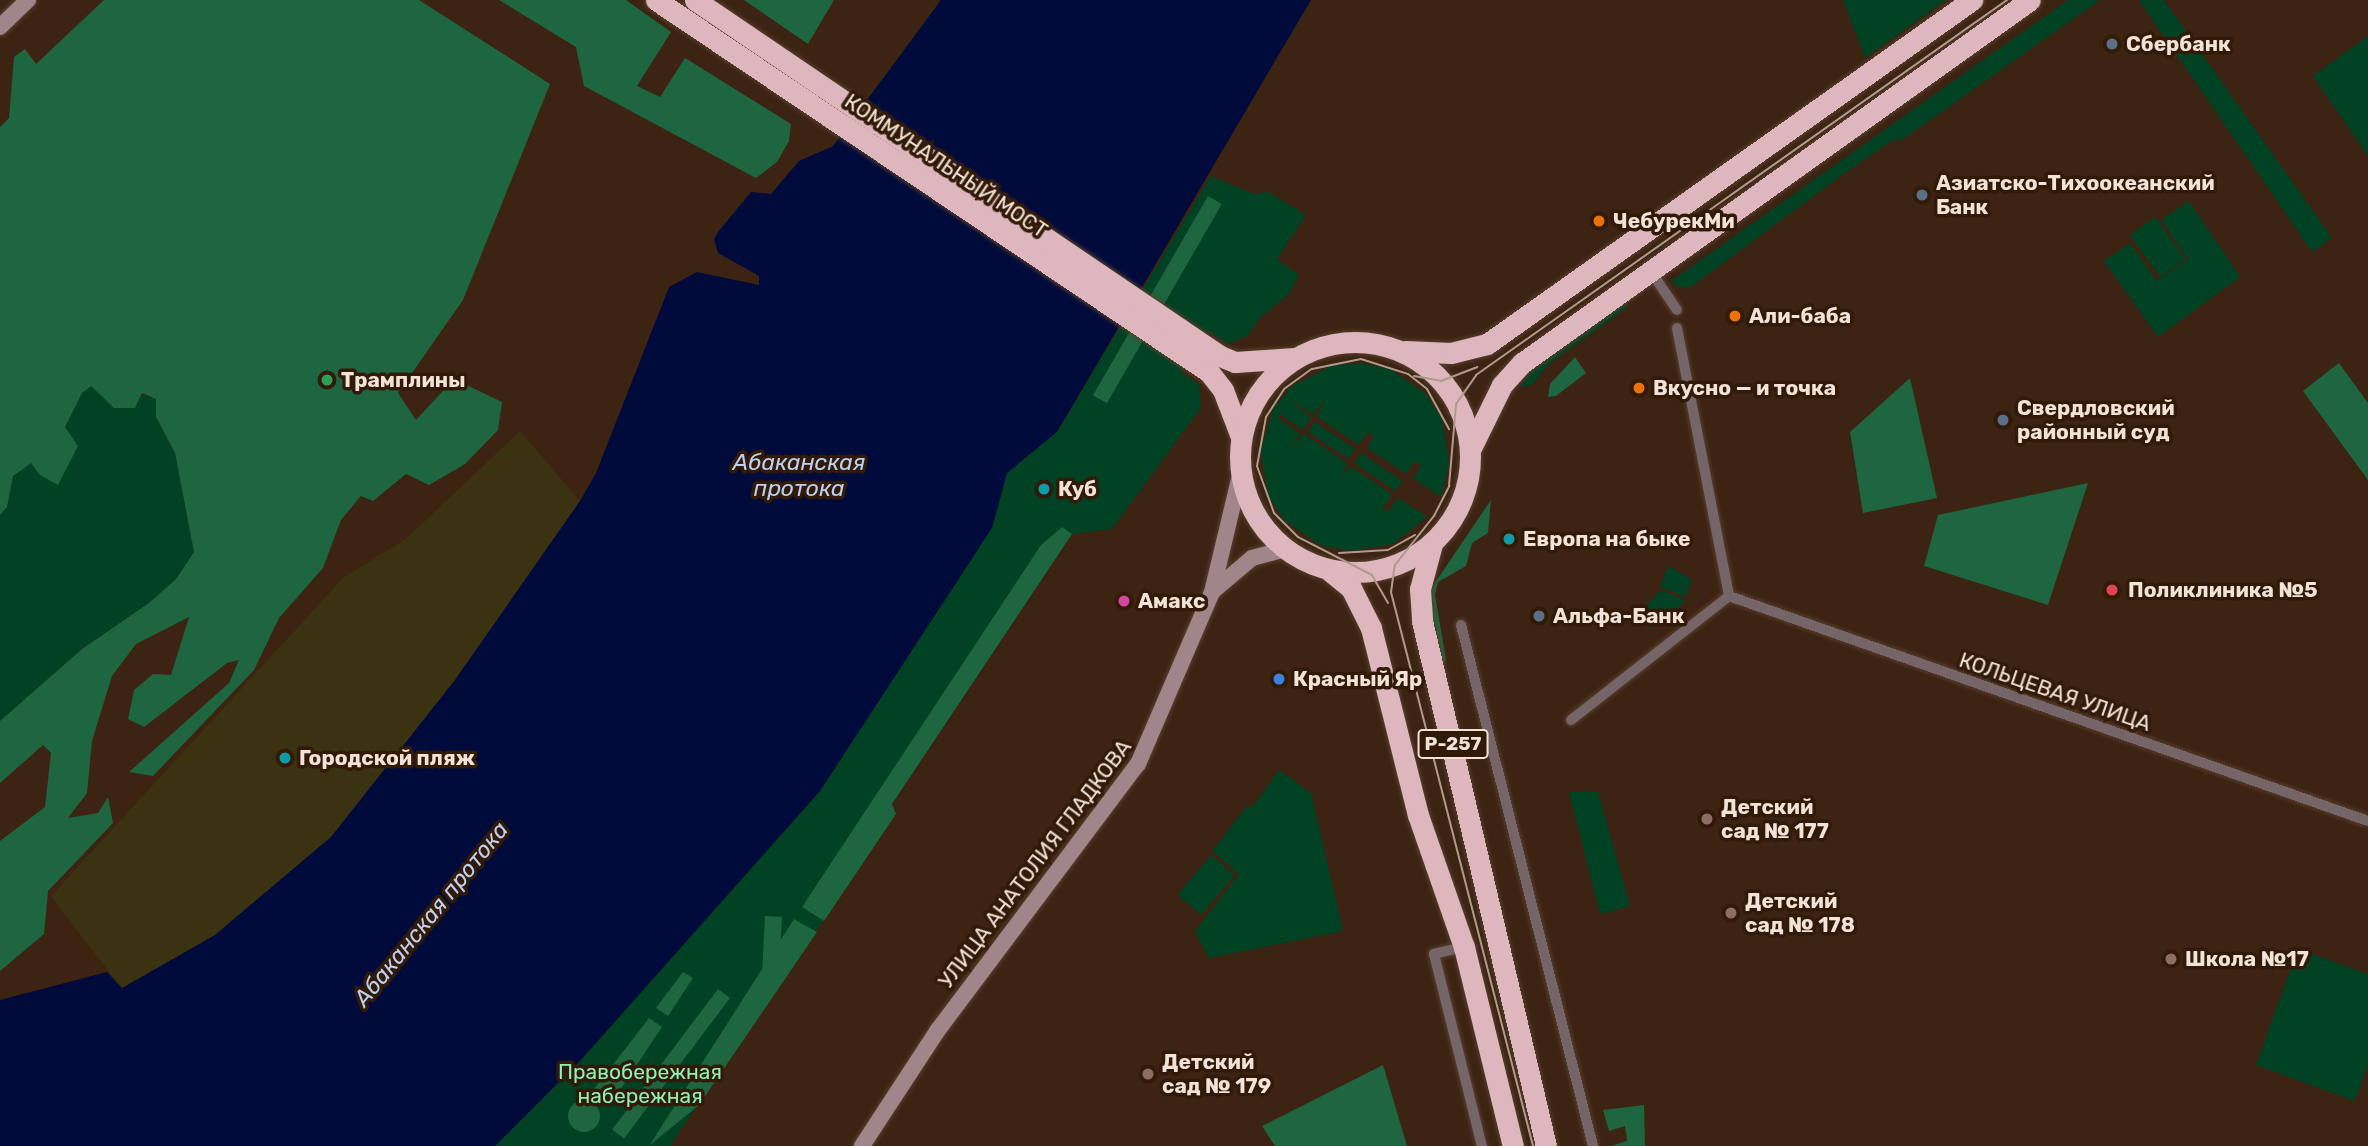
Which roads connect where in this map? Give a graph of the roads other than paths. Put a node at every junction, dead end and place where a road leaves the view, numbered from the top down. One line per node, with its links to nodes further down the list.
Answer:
1 (28, 0): 6 (main road)
2 (656, 0): 12 (highway, КОММУНАЛЬНЫЙ МОСТ)
3 (695, 0): 12 (highway, КОММУНАЛЬНЫЙ МОСТ)
4 (1972, 0): 10 (highway)
5 (2030, 0): 7 (highway)
6 (0, 27)
7 (1650, 270): 8 (street); 14 (highway)
8 (1677, 310)
9 (1677, 328): 20 (street)
10 (1399, 351): 11 (highway, Р-257); 14 (highway, Р-257)
11 (1297, 358): 12 (highway); 13 (highway, Р-257)
12 (1214, 364): 13 (highway)
13 (1241, 437): 15 (highway, Р-257)
14 (1470, 450): 16 (highway, Р-257)
15 (1241, 471): 17 (highway, Р-257); 19 (main road, УЛИЦА АНАТОЛИЯ ГЛАДКОВА)
16 (1432, 544): 18 (highway, Р-257); 28 (highway, Р-257)
17 (1286, 549): 18 (highway, Р-257); 19 (main road)
18 (1328, 569): 24 (highway, Р-257)
19 (1212, 592): 25 (main road, УЛИЦА АНАТОЛИЯ ГЛАДКОВА)
20 (1729, 596): 22 (street); 23 (street, КОЛЬЦЕВАЯ УЛИЦА)
21 (1461, 625): 29 (street)
22 (1571, 720)
23 (2368, 821)
24 (1464, 947): 26 (street); 27 (highway, Р-257)
25 (862, 1146)
26 (1482, 1146)
27 (1513, 1146)
28 (1546, 1146)
29 (1593, 1146)

